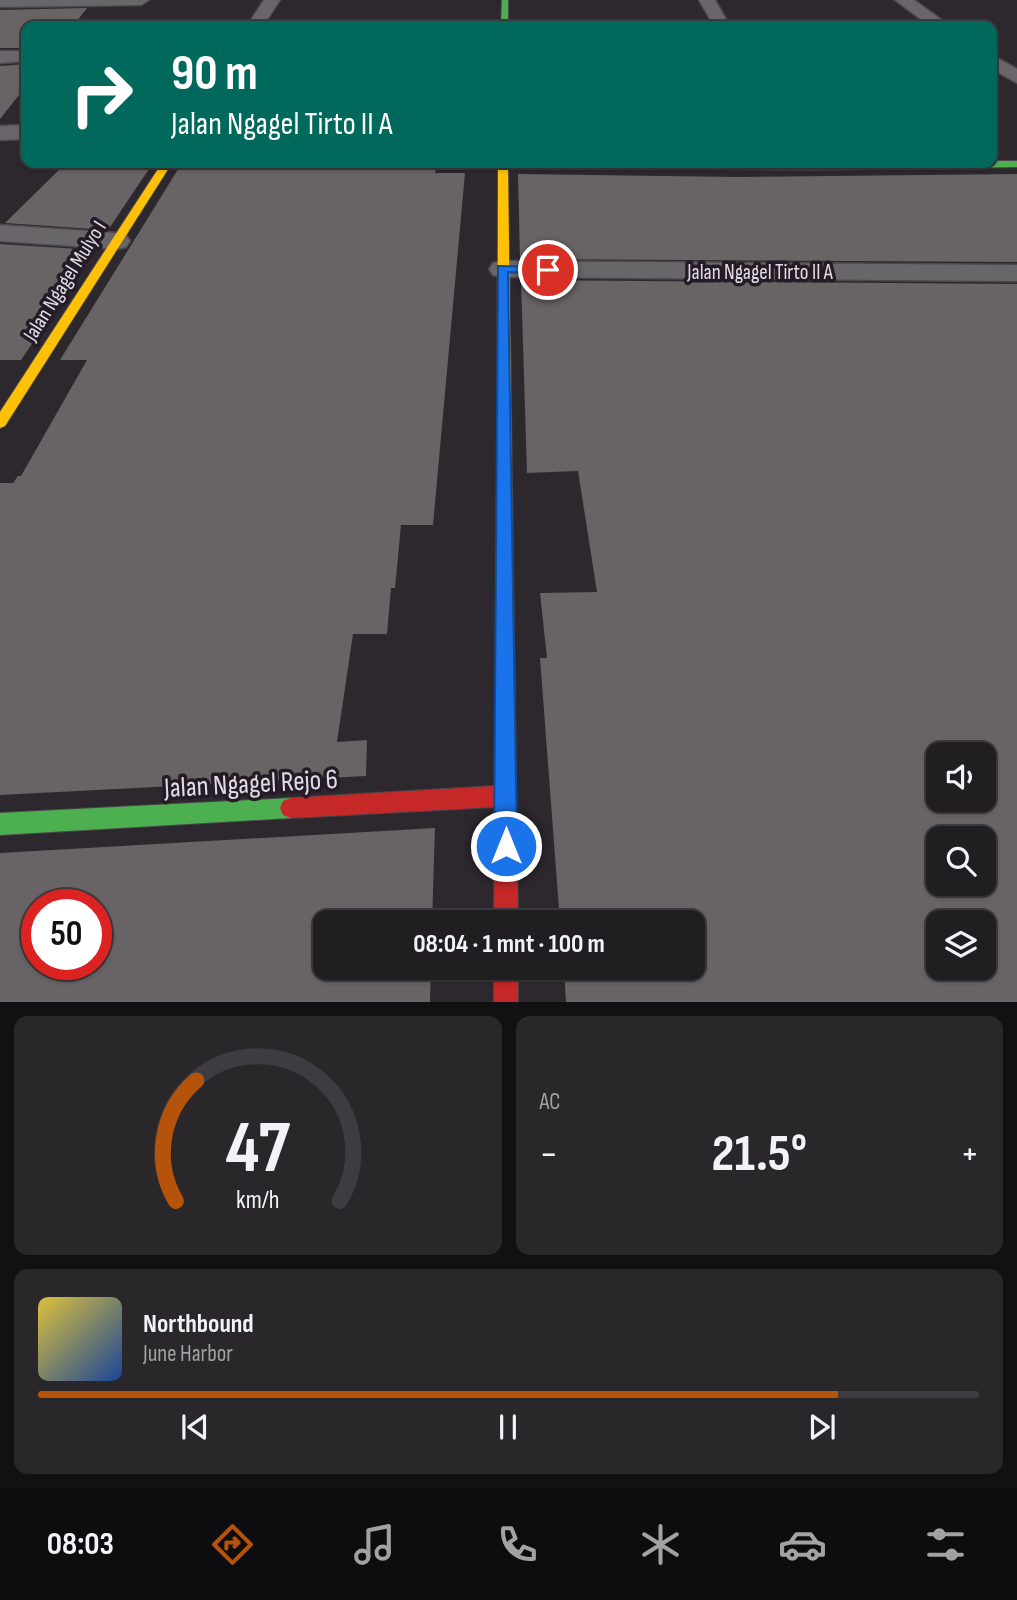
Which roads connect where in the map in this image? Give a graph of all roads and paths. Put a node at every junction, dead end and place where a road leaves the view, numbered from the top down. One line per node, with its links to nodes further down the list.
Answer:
1 (141, 0): 6 (street)
2 (272, 0): 7 (street)
3 (505, 0): 8 (street)
4 (707, 0): 9 (street)
5 (903, 0): 10 (street)
6 (0, 2)
7 (258, 21)
8 (505, 21)
9 (719, 21)
10 (934, 21)
11 (0, 57): 12 (street)
12 (21, 57)
13 (997, 64): 14 (street)
14 (1017, 77)
15 (21, 132): 16 (street)
16 (0, 133)
17 (997, 164): 18 (street)
18 (1017, 164)
19 (164, 168): 22 (street, Jalan Ngagel Mulyo I)
20 (503, 168): 23 (street)
21 (0, 233): 22 (street)
22 (117, 241): 25 (street, Jalan Ngagel Mulyo I)
23 (503, 269): 24 (street, Jalan Ngagel Tirto II A); 26 (street)
24 (1015, 275)
25 (1, 421)
26 (505, 796): 27 (street, Jalan Ngagel Rejo 6); 28 (street)
27 (0, 824)
28 (506, 910)
29 (506, 980): 30 (street)
30 (506, 1002)

